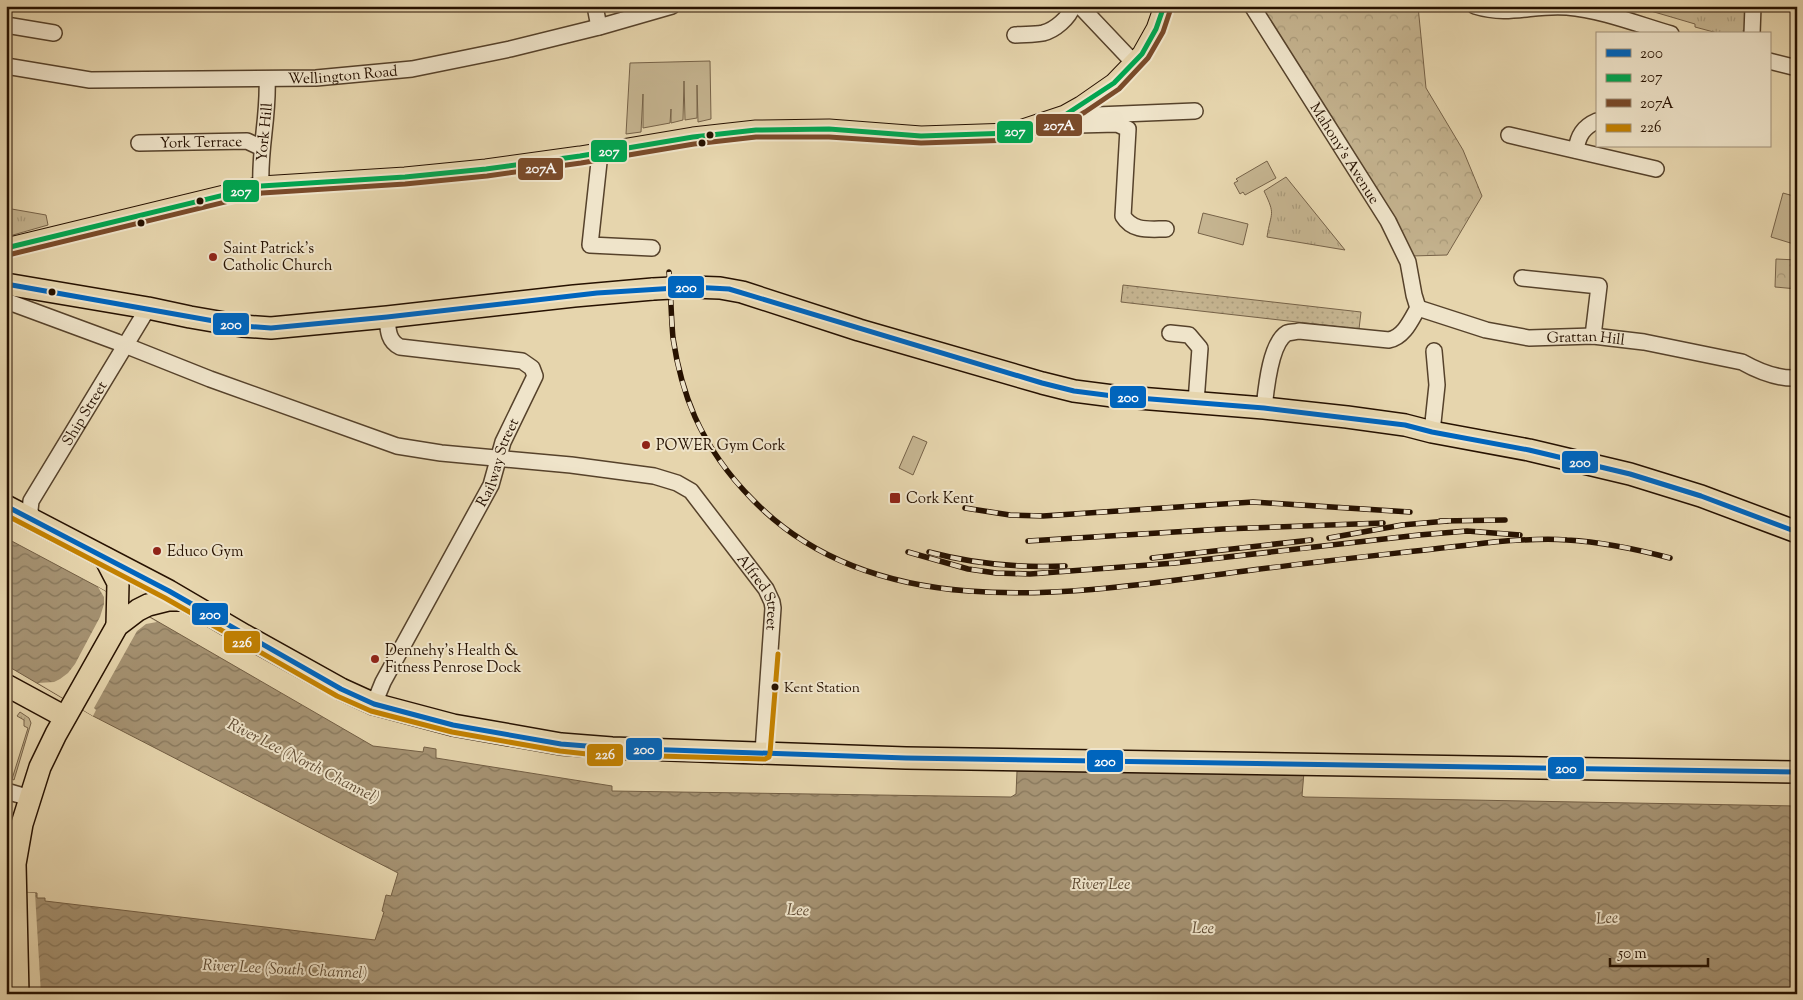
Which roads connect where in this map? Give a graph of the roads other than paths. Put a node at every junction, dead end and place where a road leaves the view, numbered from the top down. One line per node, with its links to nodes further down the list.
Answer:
1 (595, 6): 10 (street)
2 (672, 6): 10 (street, Wellington Road)
3 (1072, 6): 15 (street)
4 (1080, 6): 17 (street)
5 (1164, 6): 17 (main road)
6 (1252, 6): 38 (street, Mahony's Avenue)
7 (1475, 6): 11 (street)
8 (1753, 6): 13 (street)
9 (6, 25): 14 (street)
10 (599, 27): 20 (street, Wellington Road)
11 (1625, 27): 12 (street)
12 (1658, 32)
13 (1752, 32)
14 (54, 33)
15 (1015, 35)
16 (1770, 61): 19 (street)
17 (1134, 63): 21 (main road)
18 (6, 66): 20 (street, Wellington Road)
19 (1797, 68)
20 (267, 79): 26 (street, York Hill)
21 (1073, 110): 22 (street); 28 (main road); 31 (street)
22 (1195, 111)
23 (1596, 122): 27 (street)
24 (1509, 135): 27 (street)
25 (139, 143): 26 (street, York Terrace)
26 (262, 148): 30 (street, York Hill)
27 (1576, 150): 29 (street)
28 (600, 153): 30 (main road); 33 (street)
29 (1656, 169)
30 (261, 186): 32 (main road)
31 (1166, 229)
32 (6, 248)
33 (652, 248)
34 (1522, 278): 41 (street)
35 (6, 284): 37 (highway)
36 (6, 301): 42 (street, Alfred Street)
37 (148, 308): 39 (highway); 42 (street, Ship Street)
38 (1418, 308): 41 (street, Grattan Hill); 46 (street)
39 (387, 318): 45 (highway, bridge); 48 (street, Railway Street)
40 (1170, 333): 45 (street)
41 (1593, 336): 44 (street, Grattan Hill)
42 (125, 346): 48 (street, Alfred Street); 50 (street, Ship Street)
43 (1434, 351): 47 (street)
44 (1797, 378)
45 (1196, 402): 46 (highway)
46 (1264, 408): 47 (highway)
47 (1432, 432): 51 (highway)
48 (498, 458): 56 (street, Railway Street); 58 (street, Alfred Street)
49 (6, 506): 50 (highway)
50 (32, 519): 52 (highway)
51 (1797, 532)
52 (105, 558): 53 (highway); 54 (highway)
53 (182, 600): 54 (highway); 56 (highway)
54 (117, 626): 57 (highway)
55 (6, 685): 57 (highway)
56 (374, 704): 58 (highway)
57 (69, 710): 61 (highway)
58 (763, 752): 59 (highway)
59 (1797, 772)
60 (6, 791): 61 (street)
61 (30, 798): 62 (highway)
62 (18, 994)

